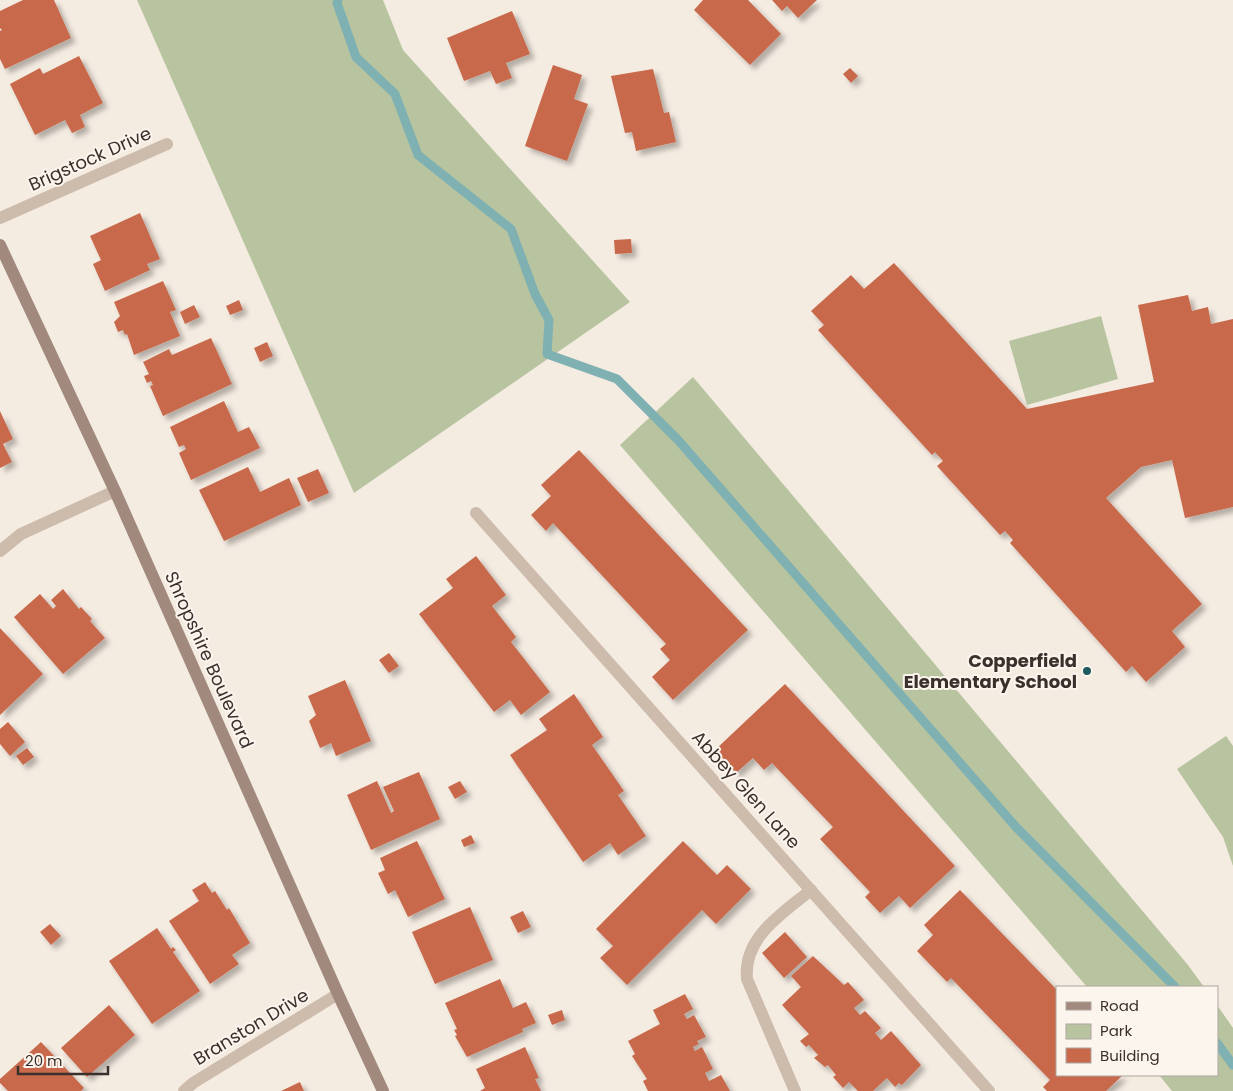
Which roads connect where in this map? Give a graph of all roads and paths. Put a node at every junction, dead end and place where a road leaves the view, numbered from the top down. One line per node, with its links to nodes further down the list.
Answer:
1 (166, 144): 2 (street, Brigstock Drive)
2 (0, 218)
3 (0, 245): 4 (street, Shropshire Boulevard)
4 (115, 491): 6 (street); 8 (street, Shropshire Boulevard)
5 (476, 513): 7 (street, Abbey Glen Lane)
6 (0, 551)
7 (811, 890): 11 (street); 12 (street, Abbey Glen Lane)
8 (338, 994): 9 (street, Branston Drive); 10 (street, Shropshire Boulevard)
9 (184, 1091)
10 (383, 1091)
11 (795, 1091)
12 (989, 1091)

